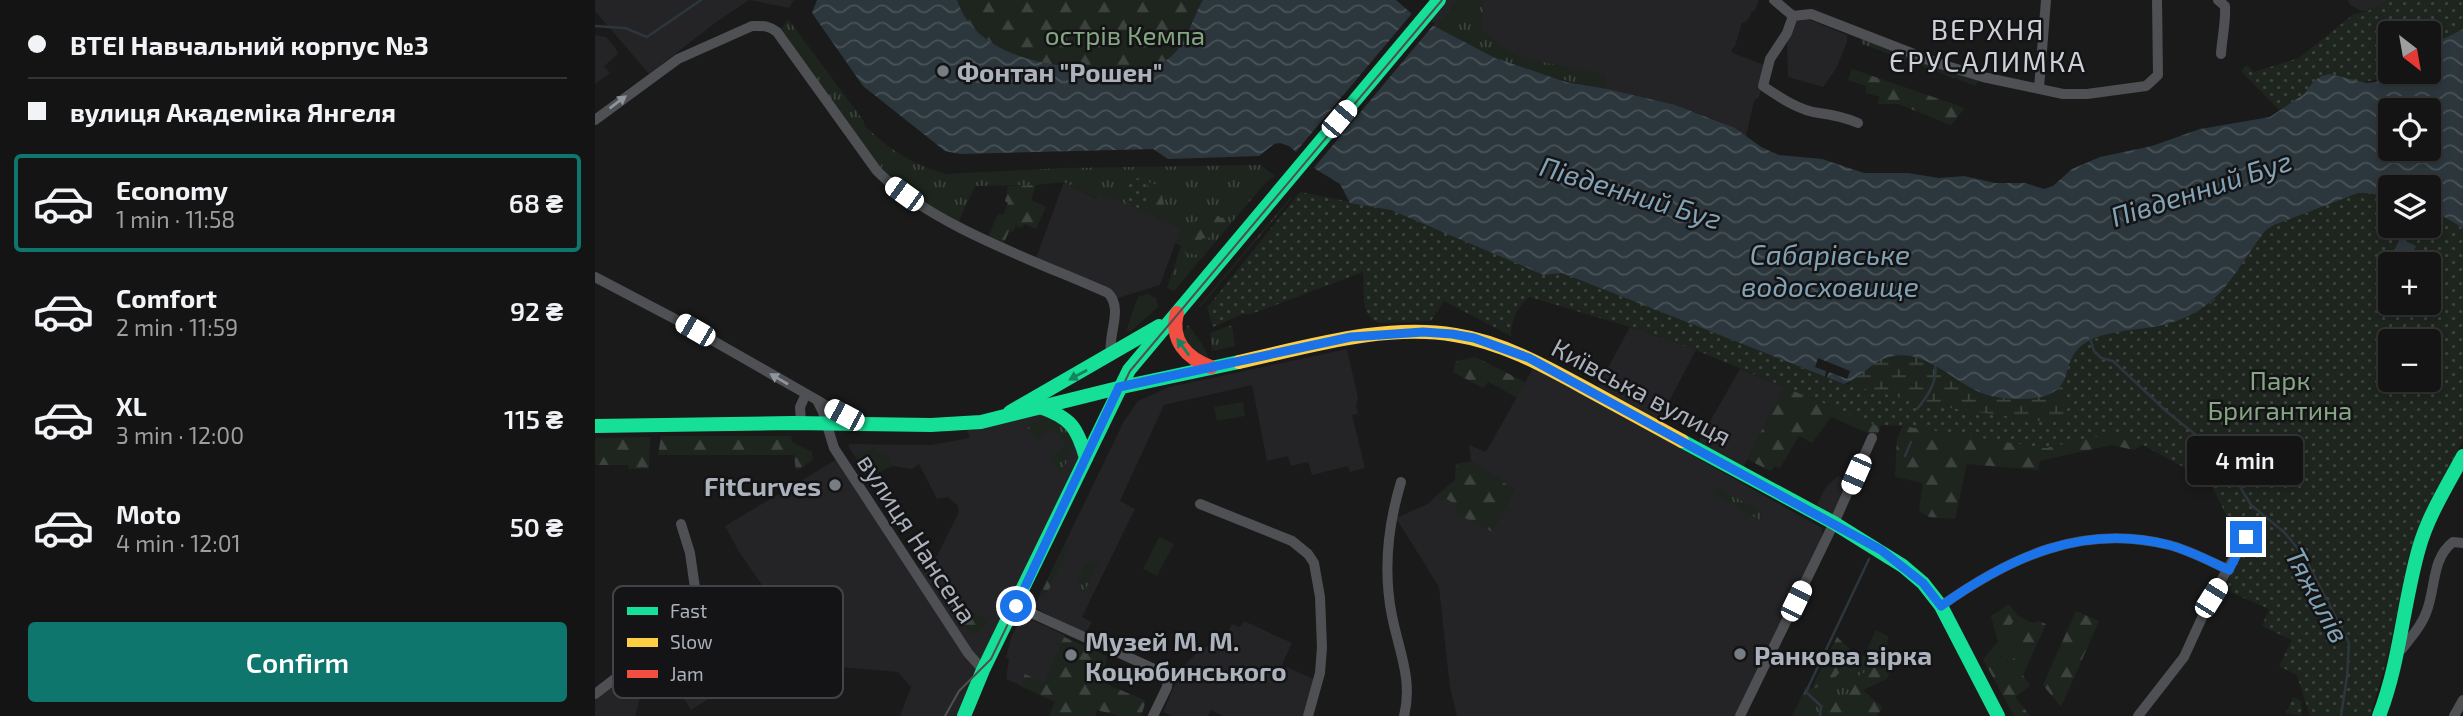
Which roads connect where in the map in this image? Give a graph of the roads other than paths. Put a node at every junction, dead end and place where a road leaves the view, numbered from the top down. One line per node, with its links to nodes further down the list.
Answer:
1 (1774, 0): 6 (street)
2 (2046, 0): 8 (street)
3 (2157, 0): 8 (street)
4 (2218, 0): 7 (street)
5 (1438, 2): 12 (main road)
6 (1793, 16): 8 (street); 10 (street)
7 (2221, 54)
8 (2039, 88)
9 (595, 120): 13 (street, one-way to 13)
10 (1858, 123)
11 (595, 277): 16 (street, one-way to 11)
12 (1177, 313): 13 (main road); 14 (main road, one-way to 12); 15 (main road)
13 (1111, 356): 19 (main road, one-way to 19)
14 (1212, 367): 15 (main road, Київська вулиця); 29 (main road, Київська вулиця)
15 (1119, 387): 18 (main road, Київська вулиця); 26 (main road)
16 (806, 394): 17 (street); 20 (street)
17 (817, 400): 21 (street, вулиця Нансена); 22 (street)
18 (1038, 406): 19 (main road, Київська вулиця); 26 (main road)
19 (1005, 415): 22 (main road)
20 (801, 423): 21 (main road); 23 (main road)
21 (826, 423): 22 (main road); 38 (street, вулиця Нансена)
22 (856, 424)
23 (595, 426)
24 (1872, 438): 29 (street)
25 (2463, 456): 37 (main road)
26 (1086, 458): 35 (main road)
27 (1401, 482): 45 (street)
28 (1200, 504): 44 (street)
29 (1835, 523): 36 (main road, Київська вулиця); 46 (street)
30 (681, 524): 34 (street)
31 (2246, 537): 33 (street)
32 (2463, 543): 37 (street)
33 (2229, 570): 36 (street); 48 (street)
34 (695, 586)
35 (1016, 606): 38 (main road); 43 (street)
36 (1941, 606): 47 (main road, Київська вулиця)
37 (2399, 653): 49 (main road)
38 (983, 670): 42 (main road)
39 (613, 680): 40 (street)
40 (595, 694)
41 (2463, 700): 50 (street)
42 (964, 716)
43 (1153, 716)
44 (1308, 716)
45 (1405, 716)
46 (1740, 716)
47 (1998, 716)
48 (2138, 716)
49 (2379, 716)
50 (2454, 716)

